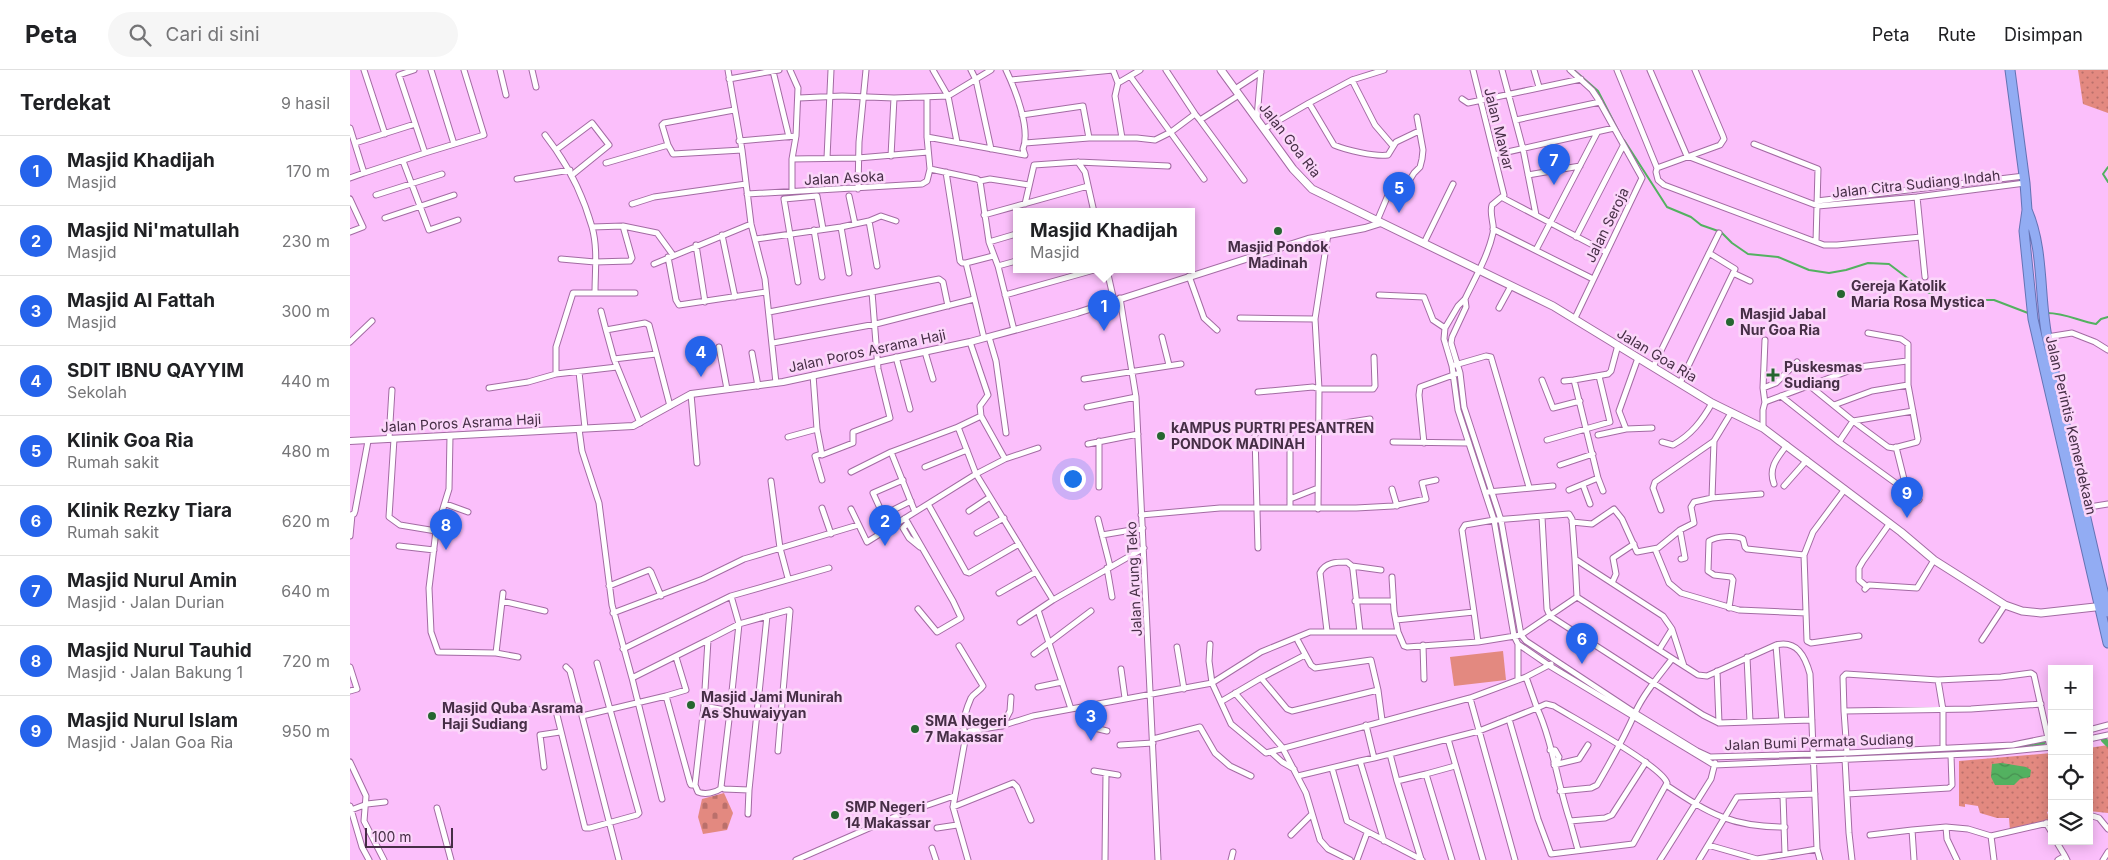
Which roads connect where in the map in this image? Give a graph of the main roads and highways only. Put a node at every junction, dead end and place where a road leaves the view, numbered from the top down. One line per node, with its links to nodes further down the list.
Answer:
1 (1221, 70): 4 (main road, Jalan Goa Ria)
2 (2010, 70): 3 (highway, Jalan Perintis Kemerdekaan)
3 (2027, 210): 4 (highway, Jalan Perintis Kemerdekaan); 4 (highway, Jalan Perintis Kemerdekaan)
4 (2105, 608): 5 (highway, Jalan Perintis Kemerdekaan)
5 (2108, 644)

